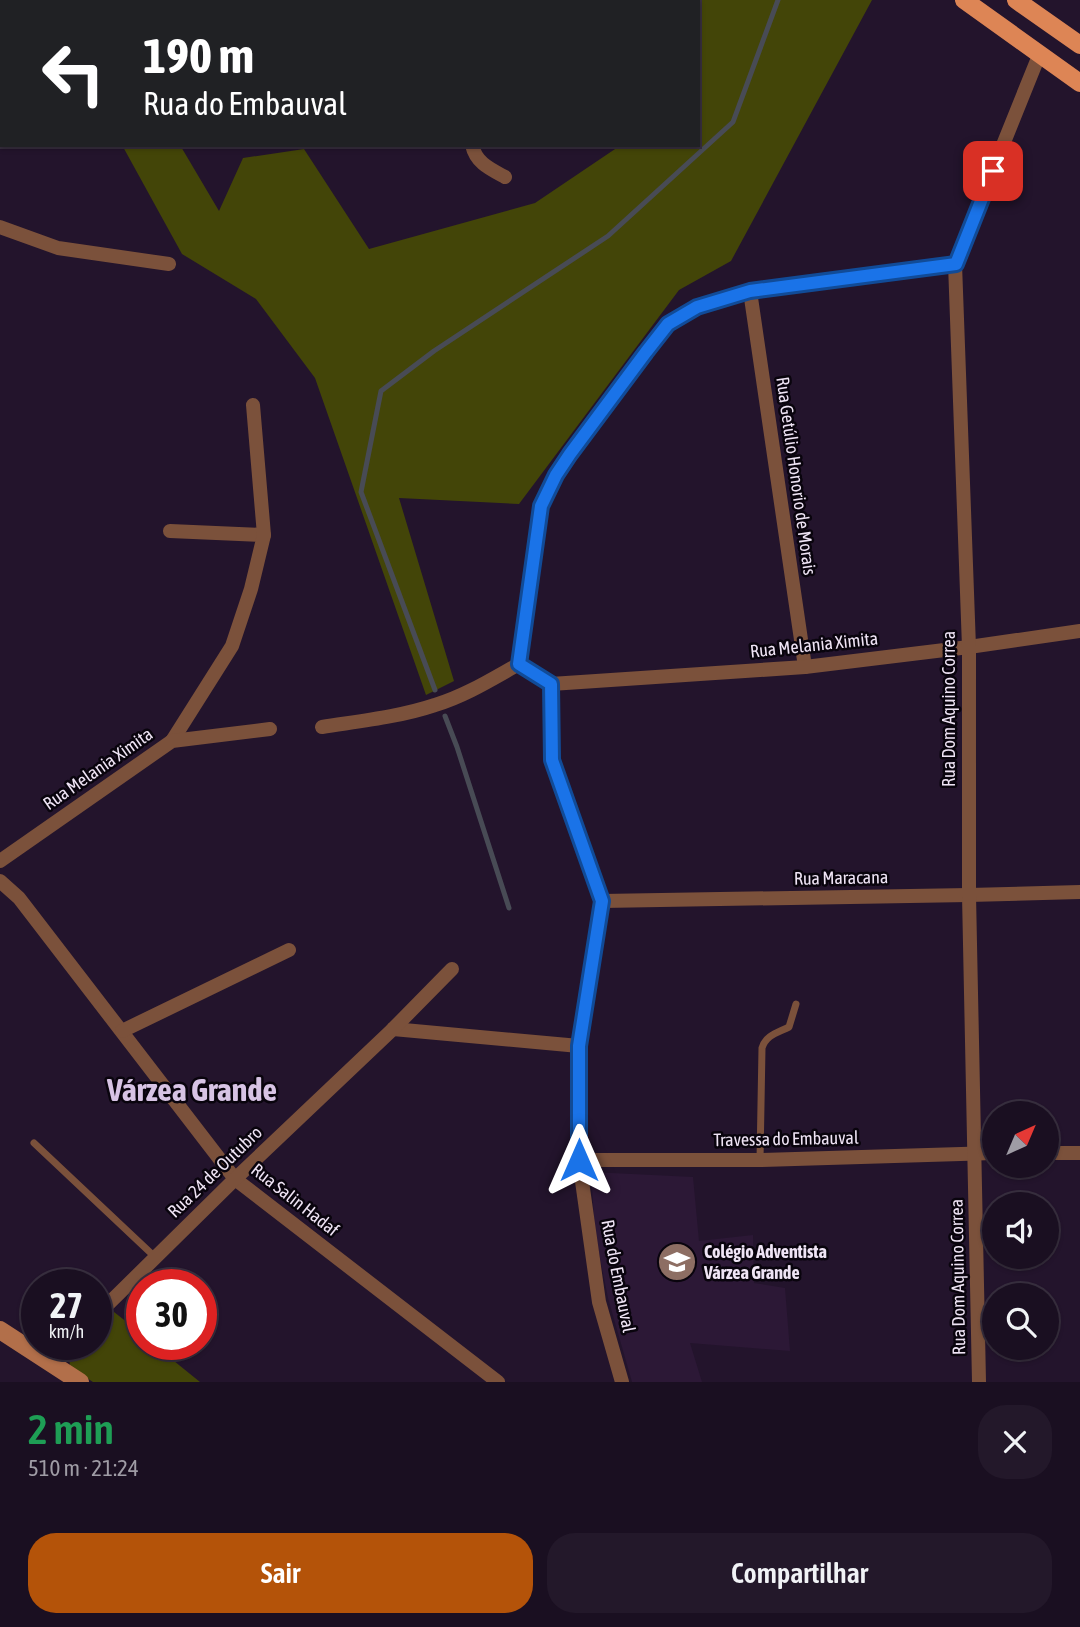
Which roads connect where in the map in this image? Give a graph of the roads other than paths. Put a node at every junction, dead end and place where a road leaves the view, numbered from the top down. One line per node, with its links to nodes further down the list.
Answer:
1 (964, 0): 5 (main road)
2 (1016, 0): 3 (main road)
3 (1035, 6): 4 (main road)
4 (1080, 45)
5 (1040, 53): 6 (main road); 11 (street, Rua Dom Aquino Correa)
6 (1080, 83)
7 (472, 147): 8 (street)
8 (505, 177)
9 (0, 227): 10 (street)
10 (169, 264)
11 (956, 264): 12 (street); 17 (street, Rua Dom Aquino Correa)
12 (750, 291): 18 (street); 19 (street, Rua Getúlio Honorio de Morais)
13 (253, 405): 15 (street)
14 (170, 531): 15 (street)
15 (264, 535): 23 (street)
16 (1080, 631): 17 (street, Rua Melania Ximita)
17 (969, 647): 19 (street, Rua Melania Ximita); 27 (street, Rua Dom Aquino Correa)
18 (519, 664): 20 (street); 21 (street)
19 (805, 667): 20 (street, Rua Melania Ximita)
20 (551, 684): 28 (street, Rua do Embauval)
21 (322, 727)
22 (270, 729): 23 (street, Rua Melania Ximita)
23 (172, 741): 24 (street, Rua Melania Ximita)
24 (0, 860)
25 (0, 881): 33 (street, Rua Salin Hadaf)
26 (1080, 892): 27 (street, Rua Maracana)
27 (969, 895): 28 (street, Rua Maracana); 36 (street, Rua Dom Aquino Correa)
28 (602, 901): 34 (street, Rua do Embauval)
29 (289, 950): 33 (street)
30 (452, 969): 32 (street, Rua 24 de Outubro)
31 (796, 1004): 41 (lane)
32 (393, 1029): 34 (street); 42 (street, Rua 24 de Outubro)
33 (122, 1031): 42 (street, Rua Salin Hadaf)
34 (579, 1046): 40 (street, Rua do Embauval)
35 (34, 1143): 43 (lane)
36 (975, 1153): 37 (street, Travessa do Embauval); 41 (street, Travessa do Embauval); 50 (street, Rua Dom Aquino Correa)
37 (982, 1153)
38 (1059, 1153): 39 (street)
39 (1080, 1153)
40 (579, 1160): 41 (street, Travessa do Embauval); 49 (street, Rua do Embauval)
41 (760, 1160)
42 (235, 1179): 43 (street, Rua 24 de Outubro); 48 (street, Rua Salin Hadaf)
43 (155, 1258): 44 (street, Rua 24 de Outubro)
44 (112, 1300)
45 (0, 1330): 46 (main road)
46 (51, 1362): 47 (main road)
47 (80, 1382)
48 (498, 1382)
49 (622, 1382)
50 (979, 1382)

